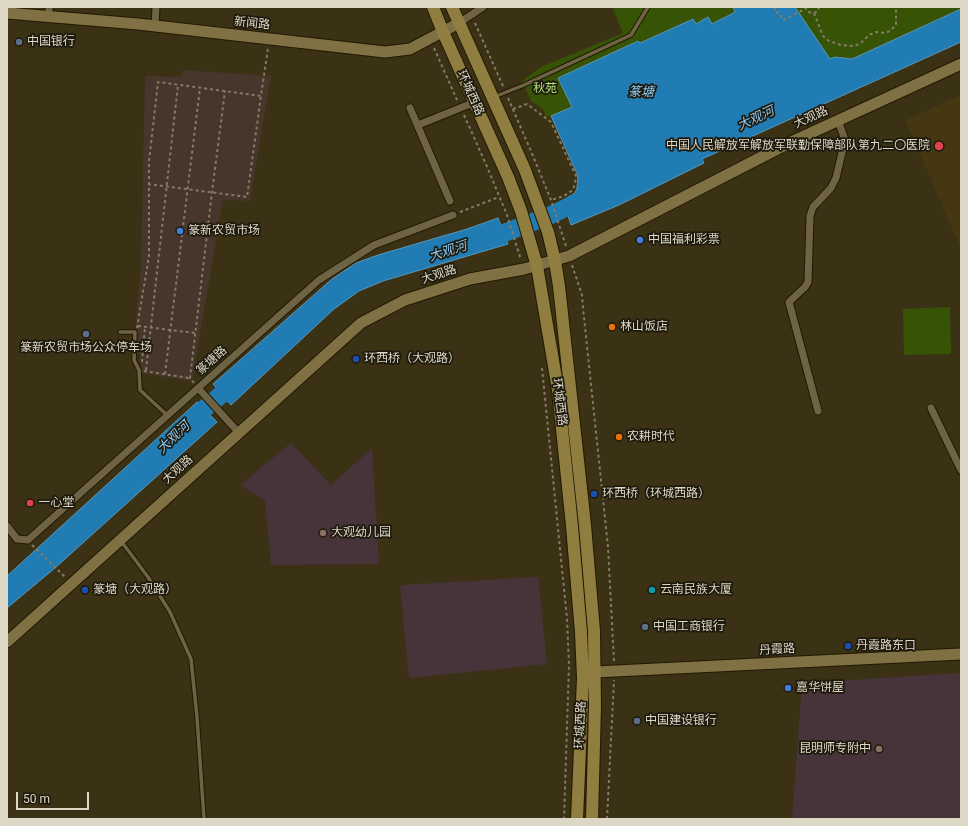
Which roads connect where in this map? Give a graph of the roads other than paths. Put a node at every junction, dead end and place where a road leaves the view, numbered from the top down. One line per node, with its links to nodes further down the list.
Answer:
1 (156, 7): 9 (street)
2 (432, 7): 10 (main road, 环城西路)
3 (452, 7): 8 (main road, 环城西路)
4 (482, 7): 8 (street, 新闻路)
5 (648, 7): 12 (lane)
6 (7, 12): 7 (main road, 新闻路)
7 (49, 12): 9 (main road, 新闻路)
8 (459, 23): 10 (main road, 新闻路); 12 (main road, 环城西路)
9 (155, 26): 10 (main road, 新闻路)
10 (443, 32): 13 (main road, 环城西路)
11 (961, 64): 15 (main road, 大观路)
12 (492, 98): 19 (main road, 环城西路)
13 (474, 102): 16 (street); 20 (main road, 环城西路)
14 (410, 108): 16 (street)
15 (838, 120): 19 (main road, 大观路); 24 (street)
16 (418, 126): 17 (street)
17 (450, 200)
18 (454, 215): 22 (street, 篆塘路)
19 (555, 261): 20 (main road, 大观路); 32 (main road, 环城西路)
20 (537, 266): 26 (main road, 大观路); 34 (main road, 环城西路)
21 (120, 332): 25 (lane)
22 (198, 388): 25 (street, 篆塘路); 26 (street)
23 (931, 408): 27 (street)
24 (818, 411)
25 (167, 416): 28 (street, 篆塘路)
26 (239, 433): 29 (main road, 大观路)
27 (961, 470)
28 (7, 526)
29 (120, 540): 30 (main road, 大观路); 33 (lane)
30 (7, 642)
31 (961, 654): 32 (main road, 丹霞路)
32 (595, 672): 35 (main road, 环城西路)
33 (204, 819)
34 (577, 819)
35 (592, 819)

